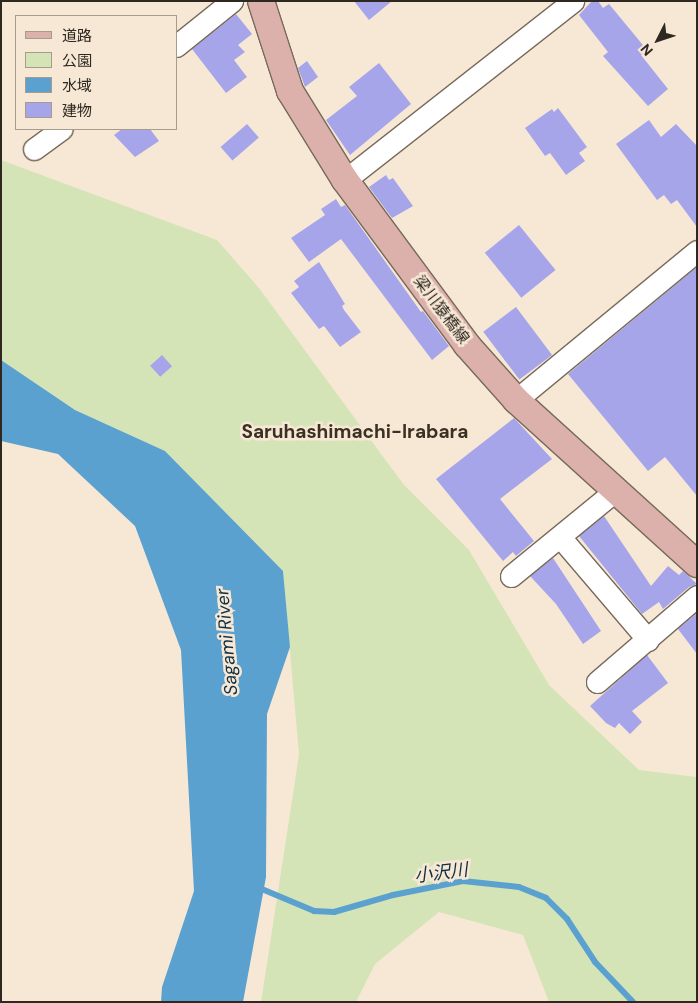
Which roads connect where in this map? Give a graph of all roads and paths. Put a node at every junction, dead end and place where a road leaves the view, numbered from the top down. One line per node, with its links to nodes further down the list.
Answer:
1 (232, 1): 4 (street)
2 (261, 1): 7 (main road, 梁川猿橋線)
3 (573, 1): 7 (street)
4 (178, 44)
5 (61, 130): 6 (street)
6 (34, 149)
7 (345, 180): 9 (main road, 梁川猿橋線)
8 (697, 251): 9 (street)
9 (516, 400): 10 (main road, 梁川猿橋線)
10 (616, 490): 11 (street); 12 (main road, 梁川猿橋線)
11 (561, 538): 13 (street); 15 (street)
12 (697, 564)
13 (511, 576)
14 (697, 596): 15 (street)
15 (648, 640): 16 (street)
16 (596, 682)

